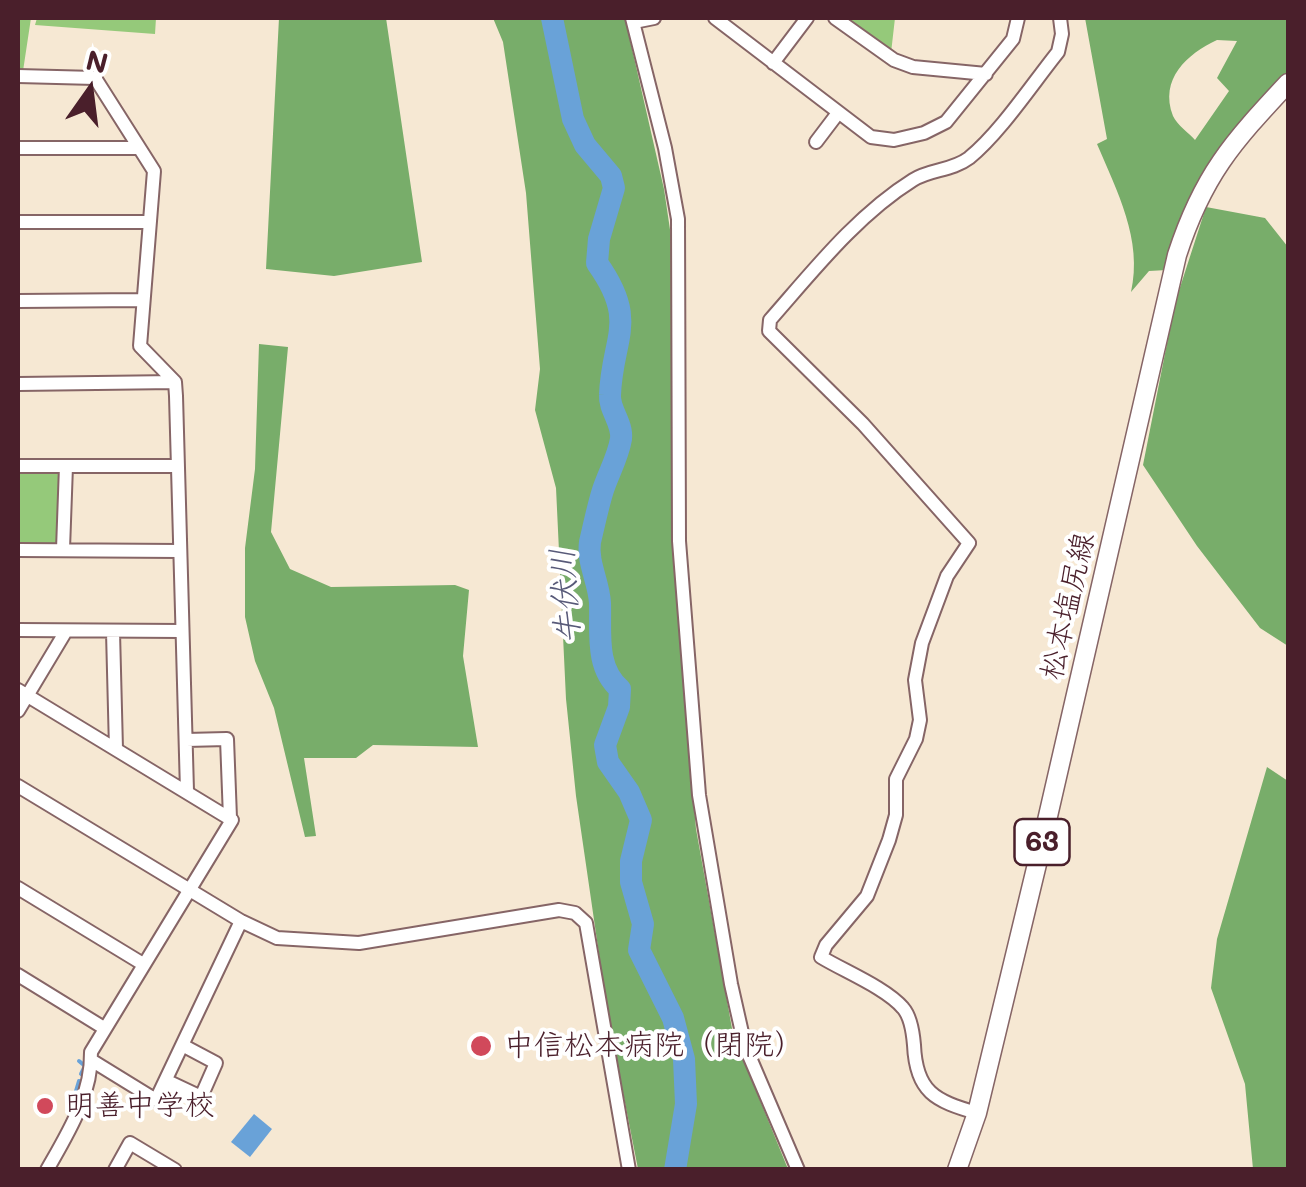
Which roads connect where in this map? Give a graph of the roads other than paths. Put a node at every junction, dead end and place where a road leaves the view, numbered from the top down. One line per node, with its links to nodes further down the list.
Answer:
1 (654, 18): 7 (street)
2 (715, 18): 8 (street)
3 (808, 18): 8 (street)
4 (835, 18): 9 (street)
5 (1018, 18): 9 (street)
6 (1060, 18): 48 (street)
7 (633, 20): 53 (street)
8 (773, 63): 12 (street)
9 (986, 74): 12 (street)
10 (18, 76): 15 (street)
11 (1288, 83): 48 (main road, 松本塩尻線 / 63)
12 (838, 112): 13 (street)
13 (816, 142)
14 (18, 148): 15 (street)
15 (138, 148): 17 (street)
16 (18, 222): 17 (street)
17 (150, 222): 18 (street)
18 (143, 300): 19 (street); 20 (street)
19 (18, 301)
20 (174, 382): 21 (street); 24 (street)
21 (18, 384)
22 (18, 466): 23 (street)
23 (66, 466): 24 (street); 25 (street)
24 (177, 466): 27 (street)
25 (63, 549): 26 (street); 27 (street)
26 (18, 550)
27 (180, 551): 30 (street)
28 (18, 630): 29 (street)
29 (66, 631): 31 (street); 32 (street)
30 (182, 631): 31 (street); 34 (street)
31 (112, 632): 35 (street)
32 (22, 692): 33 (street); 35 (street)
33 (18, 710)
34 (186, 740): 37 (street); 38 (street)
35 (116, 749): 37 (street)
36 (18, 786): 40 (street)
37 (187, 791): 38 (street)
38 (230, 818): 40 (street)
39 (18, 888): 42 (street)
40 (190, 889): 41 (street); 42 (street)
41 (242, 921): 45 (street); 52 (street)
42 (143, 964): 44 (street)
43 (18, 975): 44 (street)
44 (104, 1028): 46 (street)
45 (184, 1046): 47 (street); 47 (street)
46 (91, 1060): 47 (street); 49 (street)
47 (167, 1081)
48 (977, 1113): 54 (main road, 松本塩尻線 / 63)
49 (48, 1170)
50 (115, 1170): 51 (street)
51 (175, 1170)
52 (630, 1170)
53 (798, 1170)
54 (957, 1170)

